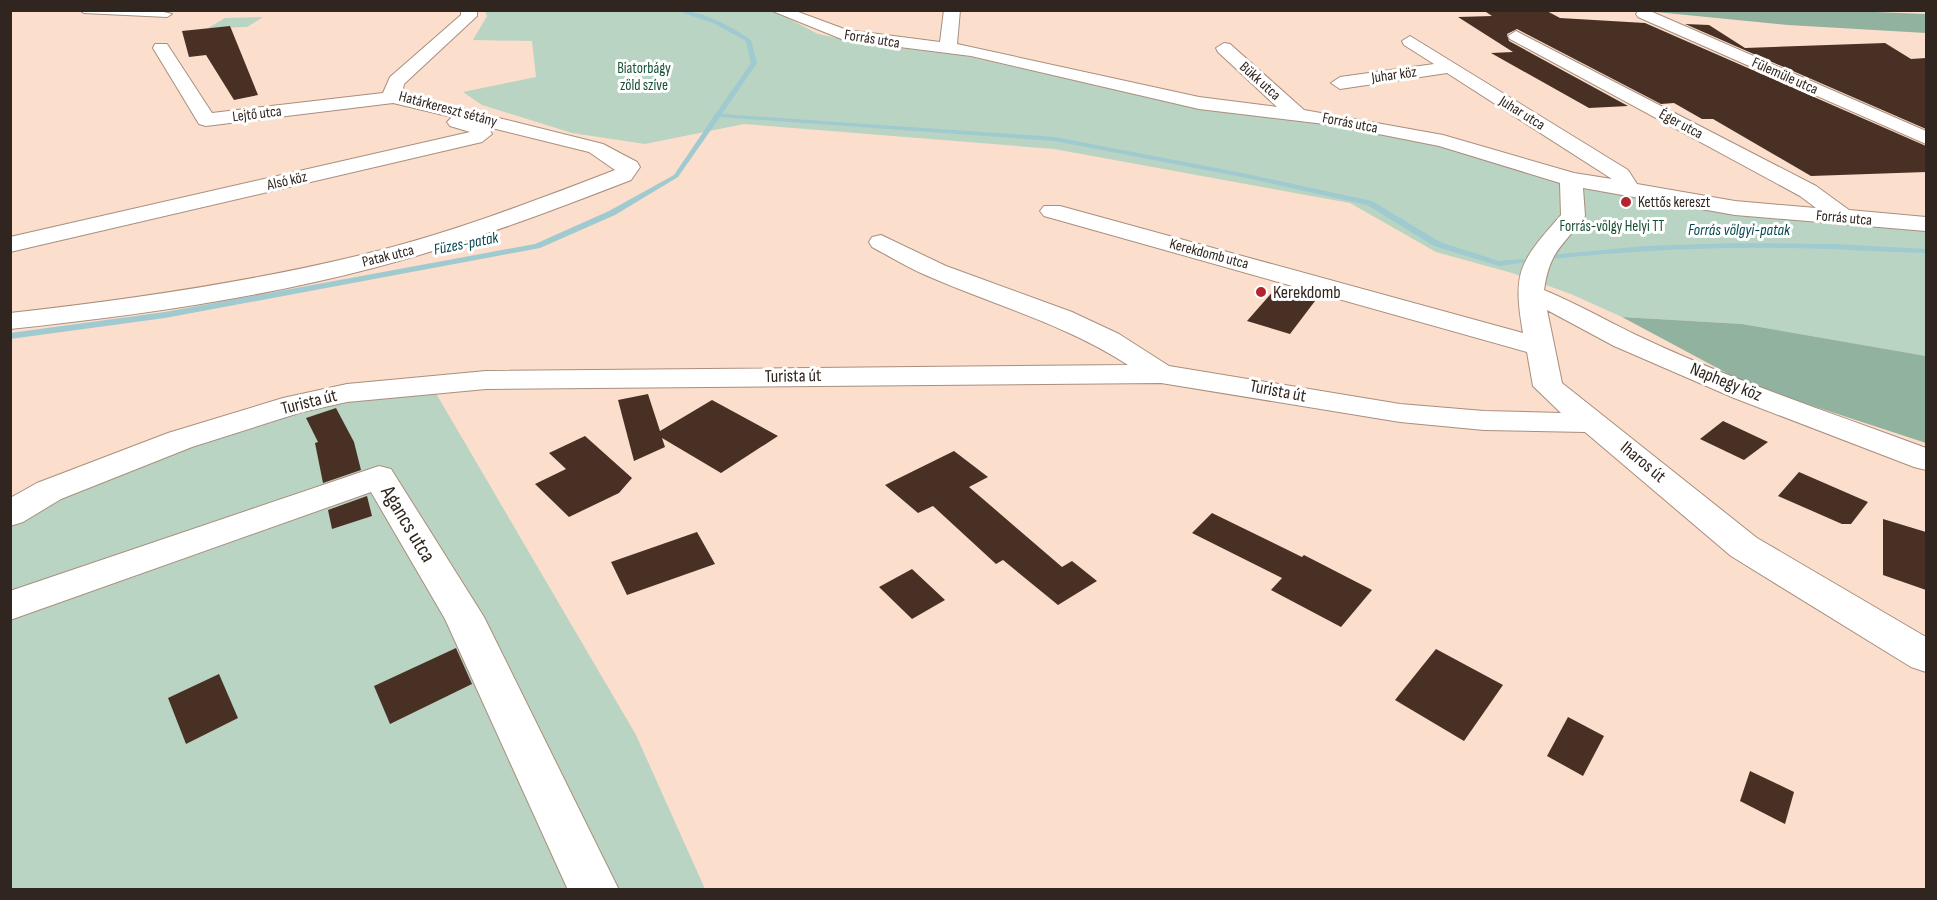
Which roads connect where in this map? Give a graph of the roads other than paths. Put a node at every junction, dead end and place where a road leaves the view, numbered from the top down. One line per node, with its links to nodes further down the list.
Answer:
1 (84, 10): 6 (lane)
2 (468, 10): 9 (street, Határkereszt sétány)
3 (481, 10): 9 (street)
4 (777, 10): 12 (street, Forrás utca)
5 (952, 10): 12 (street)
6 (167, 14)
7 (1644, 14): 19 (street, Fülemüle utca)
8 (1516, 36): 23 (street, Éger utca)
9 (442, 39): 16 (street, Határkereszt sétány)
10 (1410, 41): 14 (street, Juhar utca)
11 (161, 48): 16 (street, Lejtő utca)
12 (948, 48): 17 (street, Forrás utca)
13 (1224, 48): 17 (street, Bükk utca)
14 (1449, 67): 15 (street, Juhar köz); 21 (street, Juhar utca)
15 (1340, 83)
16 (403, 100): 18 (street, Határkereszt sétány); 26 (street, Alsó köz)
17 (1297, 114): 20 (street, Forrás utca)
18 (512, 127): 28 (street, Patak utca)
19 (1926, 138)
20 (1571, 179): 21 (street, Forrás utca); 27 (street, Iharos út)
21 (1630, 189): 23 (street, Forrás utca)
22 (1052, 211): 29 (street, Kerekdomb utca)
23 (1843, 217): 24 (street, Forrás utca)
24 (1926, 224)
25 (880, 242): 30 (street)
26 (10, 245)
27 (1530, 294): 29 (street, Iharos út); 32 (street, Naphegy köz)
28 (10, 321)
29 (1539, 346): 31 (street, Iharos út)
30 (1161, 374): 31 (street, Turista út); 33 (street, Turista út)
31 (1595, 423): 35 (street, Iharos út)
32 (1926, 460)
33 (10, 514)
34 (10, 606): 36 (street, Agancs utca)
35 (1926, 656)
36 (594, 890)

